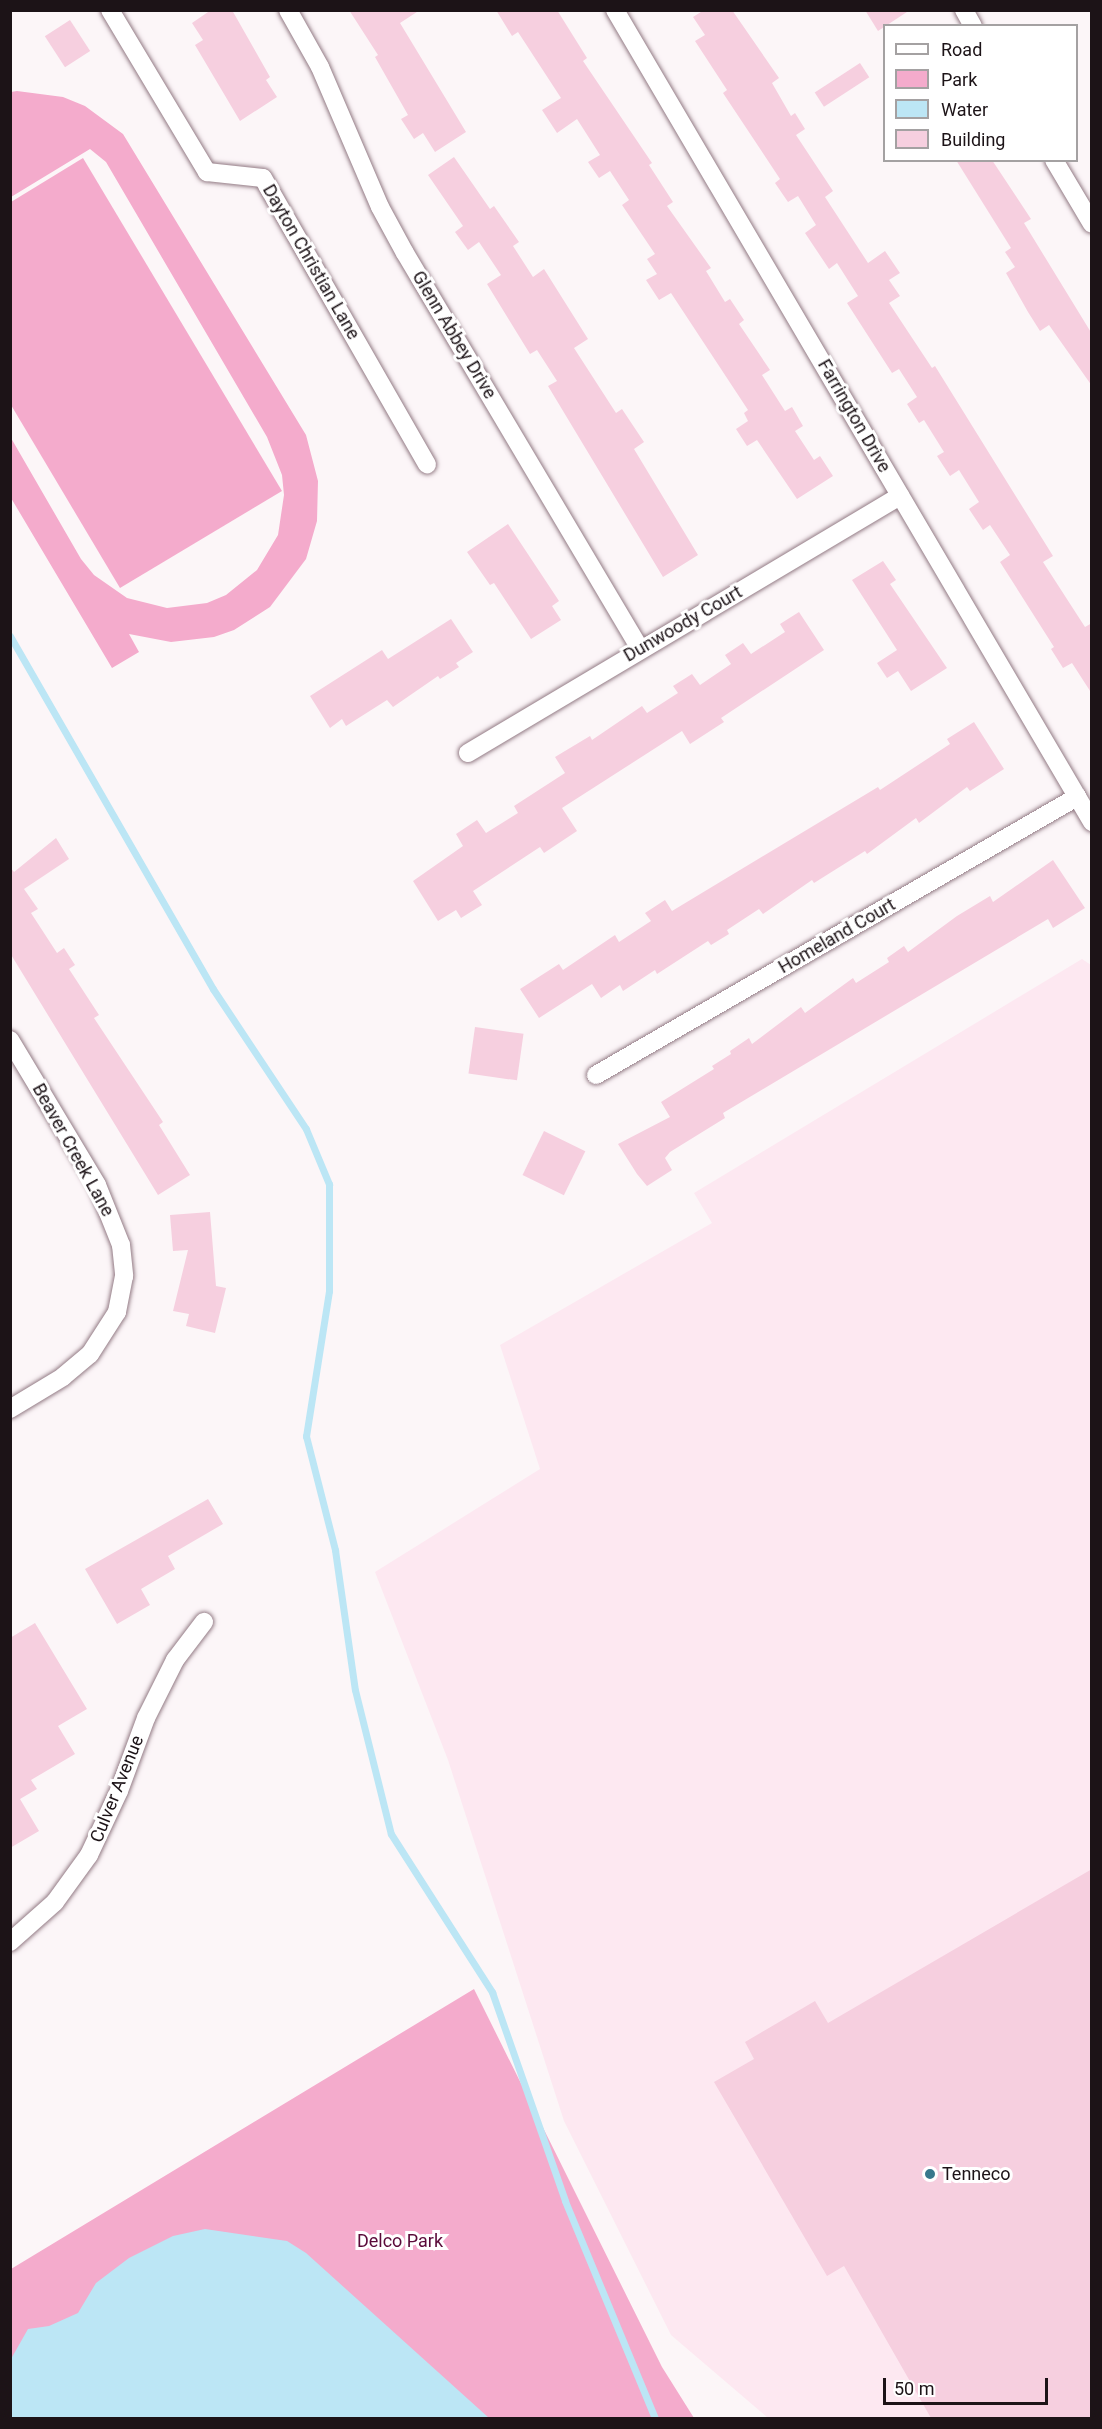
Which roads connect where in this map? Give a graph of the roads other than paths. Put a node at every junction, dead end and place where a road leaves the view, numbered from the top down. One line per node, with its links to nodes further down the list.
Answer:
1 (110, 10): 8 (street, Dayton Christian Lane)
2 (288, 10): 10 (street, Glenn Abbey Drive)
3 (615, 10): 9 (street, Farrington Drive)
4 (964, 10): 5 (street)
5 (972, 24)
6 (1055, 162): 7 (street)
7 (1092, 224)
8 (427, 464)
9 (900, 496): 10 (street, Dunwoody Court); 12 (street, Farrington Drive)
10 (640, 649): 11 (street, Dunwoody Court)
11 (468, 753)
12 (1077, 797): 13 (street, Farrington Drive); 15 (street, Homeland Court)
13 (1092, 822)
14 (12, 1048): 16 (street, Beaver Creek Lane)
15 (596, 1076)
16 (10, 1409)
17 (204, 1622): 18 (street, Culver Avenue)
18 (10, 1942)

